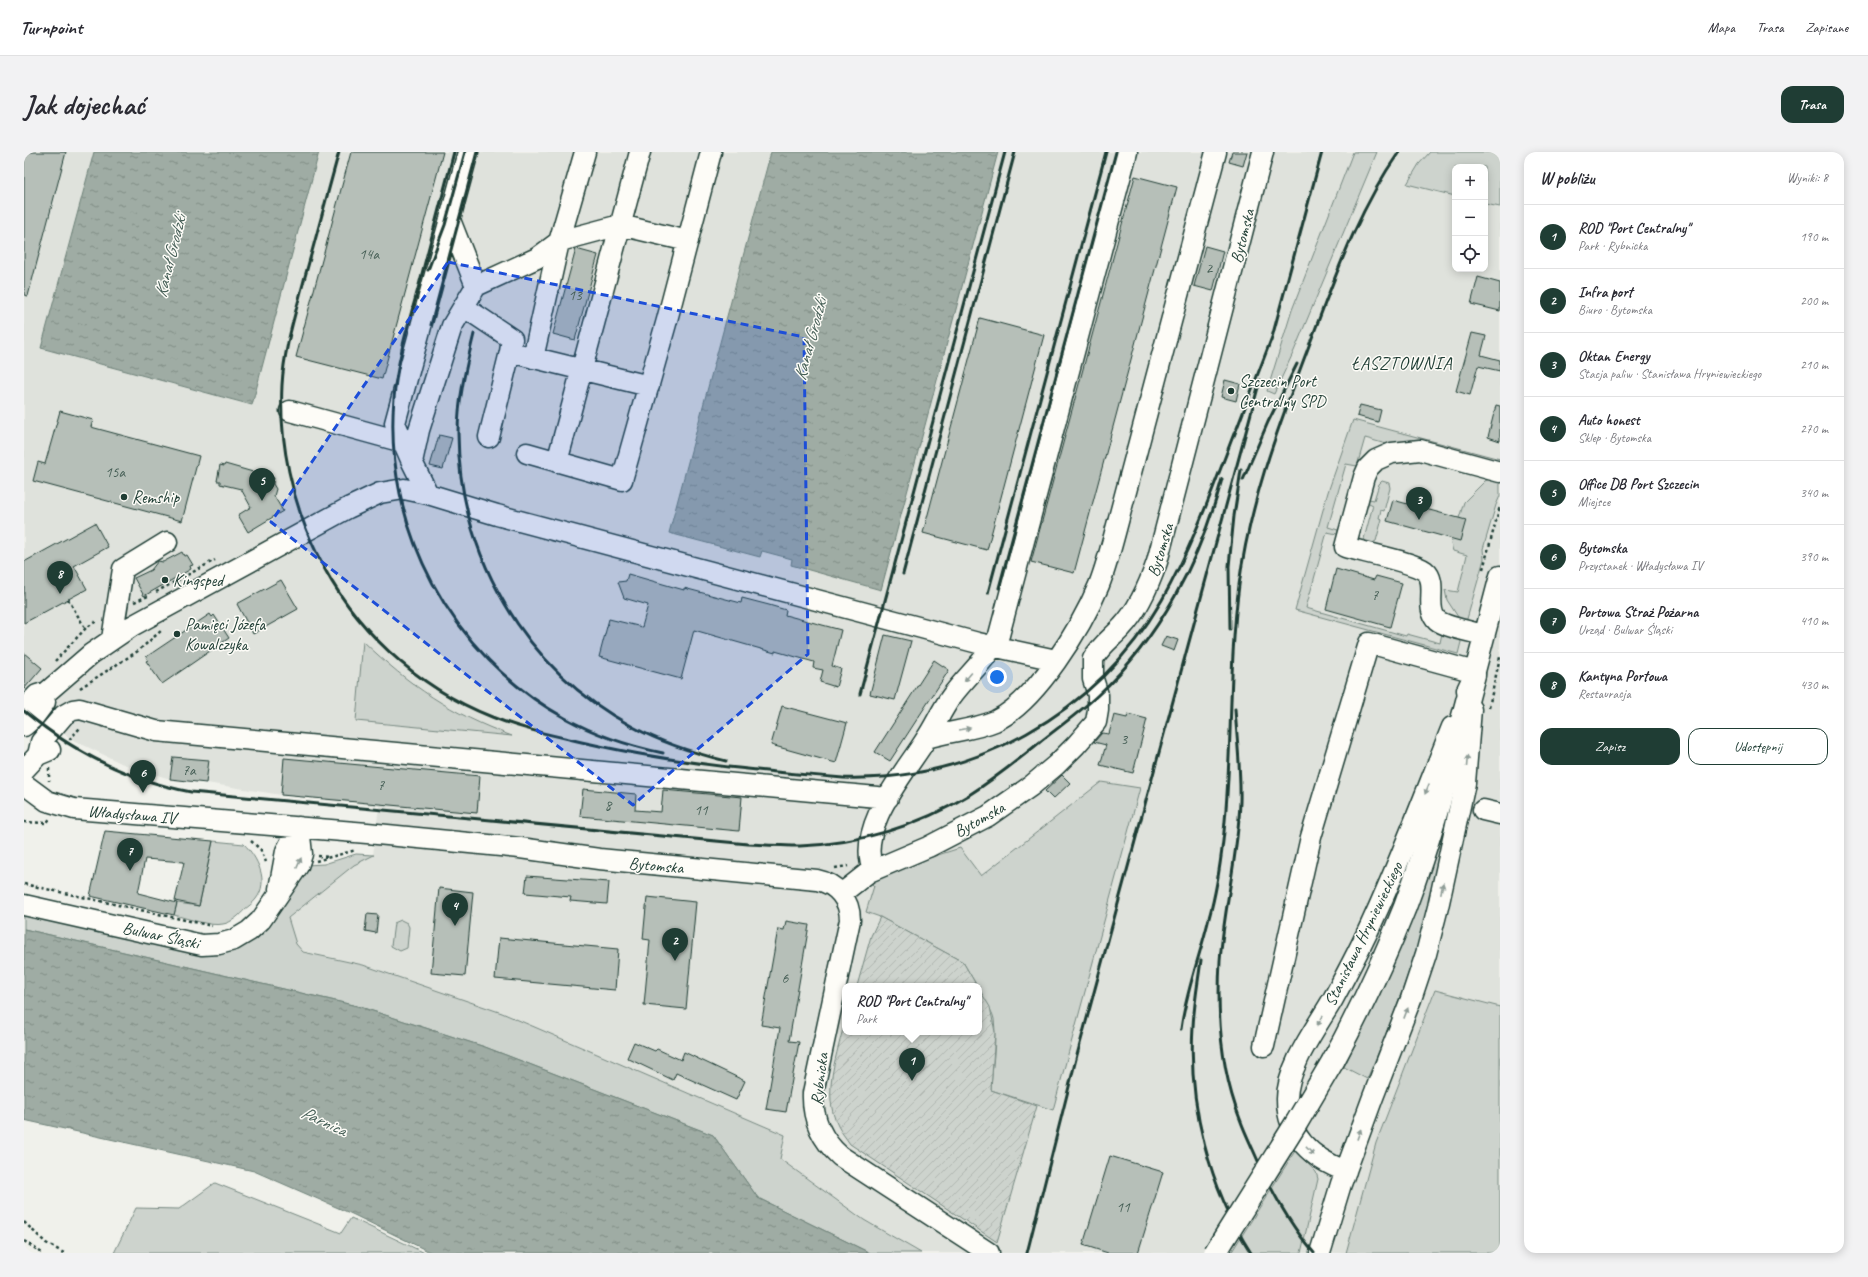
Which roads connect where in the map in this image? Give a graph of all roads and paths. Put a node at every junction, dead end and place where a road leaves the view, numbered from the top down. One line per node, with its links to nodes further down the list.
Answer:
1 (468, 152): 8 (street)
2 (585, 152): 11 (street)
3 (640, 152): 9 (street)
4 (711, 152): 10 (street)
5 (1127, 152): 35 (street)
6 (1216, 152): 36 (street)
7 (1263, 152): 62 (street, Bytomska)
8 (450, 220): 12 (street); 20 (street)
9 (620, 226): 10 (street); 11 (street); 16 (street)
10 (688, 241): 17 (street)
11 (559, 242): 12 (street); 15 (street)
12 (476, 286): 13 (street)
13 (464, 307): 14 (street); 22 (street)
14 (510, 352): 15 (street); 19 (street)
15 (533, 358): 16 (street)
16 (582, 370): 17 (street); 23 (street)
17 (649, 386): 23 (street)
18 (290, 411): 20 (street)
19 (489, 437)
20 (403, 442): 22 (street)
21 (527, 453): 23 (street)
22 (412, 462): 25 (street)
23 (557, 462)
24 (1500, 472): 33 (street)
25 (428, 494): 34 (street); 35 (street)
26 (1500, 506): 28 (path)
27 (167, 542): 34 (street)
28 (1491, 576): 30 (street, Stanisława Hryniewieckiego)
29 (68, 599): 32 (path)
30 (1495, 615): 33 (street, Stanisława Hryniewieckiego)
31 (168, 627): 38 (path)
32 (86, 628)
33 (1484, 635): 37 (street, Stanisława Hryniewieckiego)
34 (112, 639): 39 (street)
35 (993, 647): 36 (street); 43 (street, one-way to 43)
36 (1056, 660): 43 (street, one-way to 36)
37 (1474, 674): 67 (street); 68 (street, Stanisława Hryniewieckiego, one-way to 37); 68 (street, Stanisława Hryniewieckiego, one-way to 68); 74 (main road, bridge)
38 (79, 688)
39 (47, 692): 40 (street); 42 (street)
40 (24, 709)
41 (85, 720): 44 (path); 45 (street); 49 (street)
42 (24, 726)
43 (927, 738): 49 (street)
44 (61, 750)
45 (44, 760): 46 (street); 48 (path)
46 (24, 770)
47 (24, 784): 52 (street, Władysława IV)
48 (51, 784)
49 (888, 798): 62 (street)
50 (50, 819): 51 (path)
51 (24, 822)
52 (247, 824): 53 (street, Bytomska)
53 (299, 827): 64 (street, Bytomska); 65 (street, Bulwar Śląski)
54 (269, 849): 60 (path)
55 (360, 850): 57 (path)
56 (314, 855): 57 (path)
57 (331, 857): 58 (path)
58 (311, 861)
59 (851, 864): 61 (path)
60 (267, 866)
61 (832, 868)
62 (873, 870): 64 (street, Bytomska)
63 (24, 884): 66 (path)
64 (841, 894): 73 (street, Rybnicka)
65 (24, 905)
66 (215, 927)
67 (1264, 1046)
68 (1346, 1171): 75 (street, Stanisława Hryniewieckiego)
69 (24, 1222): 72 (path)
70 (24, 1242): 71 (path)
71 (42, 1253)
72 (64, 1253)
73 (989, 1253)
74 (1215, 1253)
75 (1320, 1253)

